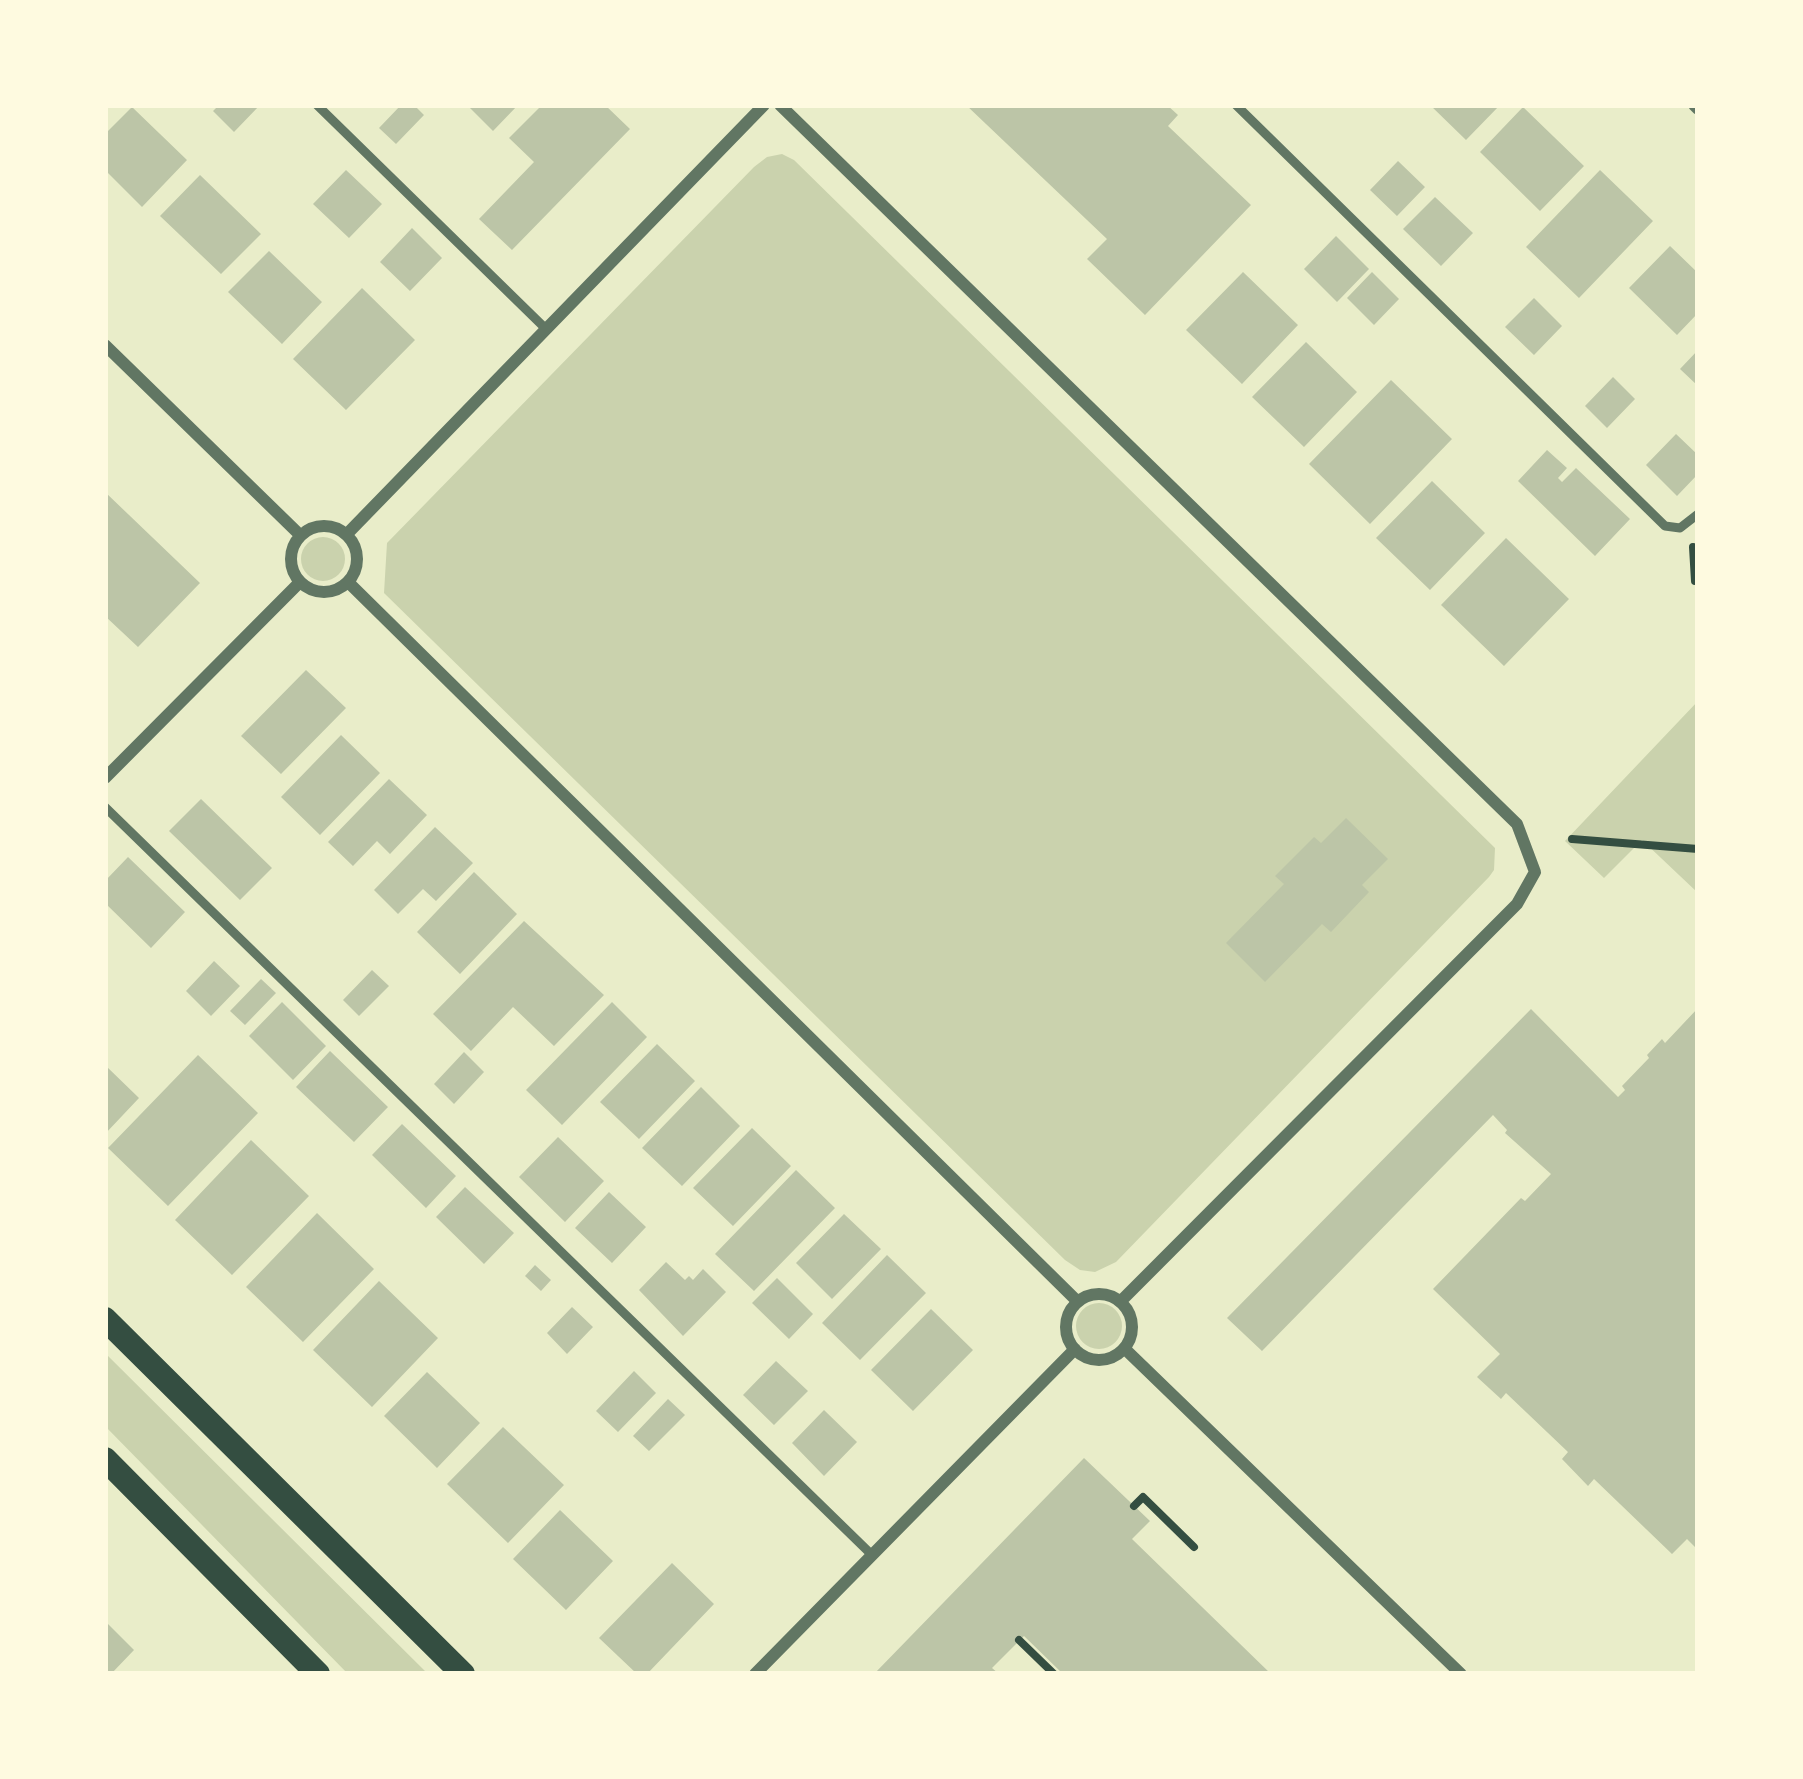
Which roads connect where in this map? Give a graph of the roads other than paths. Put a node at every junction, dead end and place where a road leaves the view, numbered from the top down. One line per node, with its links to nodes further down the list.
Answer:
1 (317, 105): 5 (lane)
2 (764, 105): 5 (street)
3 (779, 105): 15 (street)
4 (1236, 105): 7 (lane)
5 (546, 329): 8 (street)
6 (105, 345): 9 (street)
7 (1698, 514)
8 (346, 534): 9 (street); 11 (street)
9 (300, 535): 10 (street)
10 (300, 582): 11 (street); 12 (street)
11 (348, 582): 14 (street)
12 (105, 778)
13 (105, 807): 20 (lane)
14 (1077, 1301): 15 (street); 17 (street)
15 (1121, 1301): 18 (street)
16 (105, 1319): 22 (main road)
17 (1075, 1349): 18 (street); 20 (street)
18 (1125, 1349): 24 (street)
19 (105, 1459): 21 (main road)
20 (872, 1555): 23 (street)
21 (318, 1674)
22 (463, 1674)
23 (755, 1674)
24 (1461, 1674)

